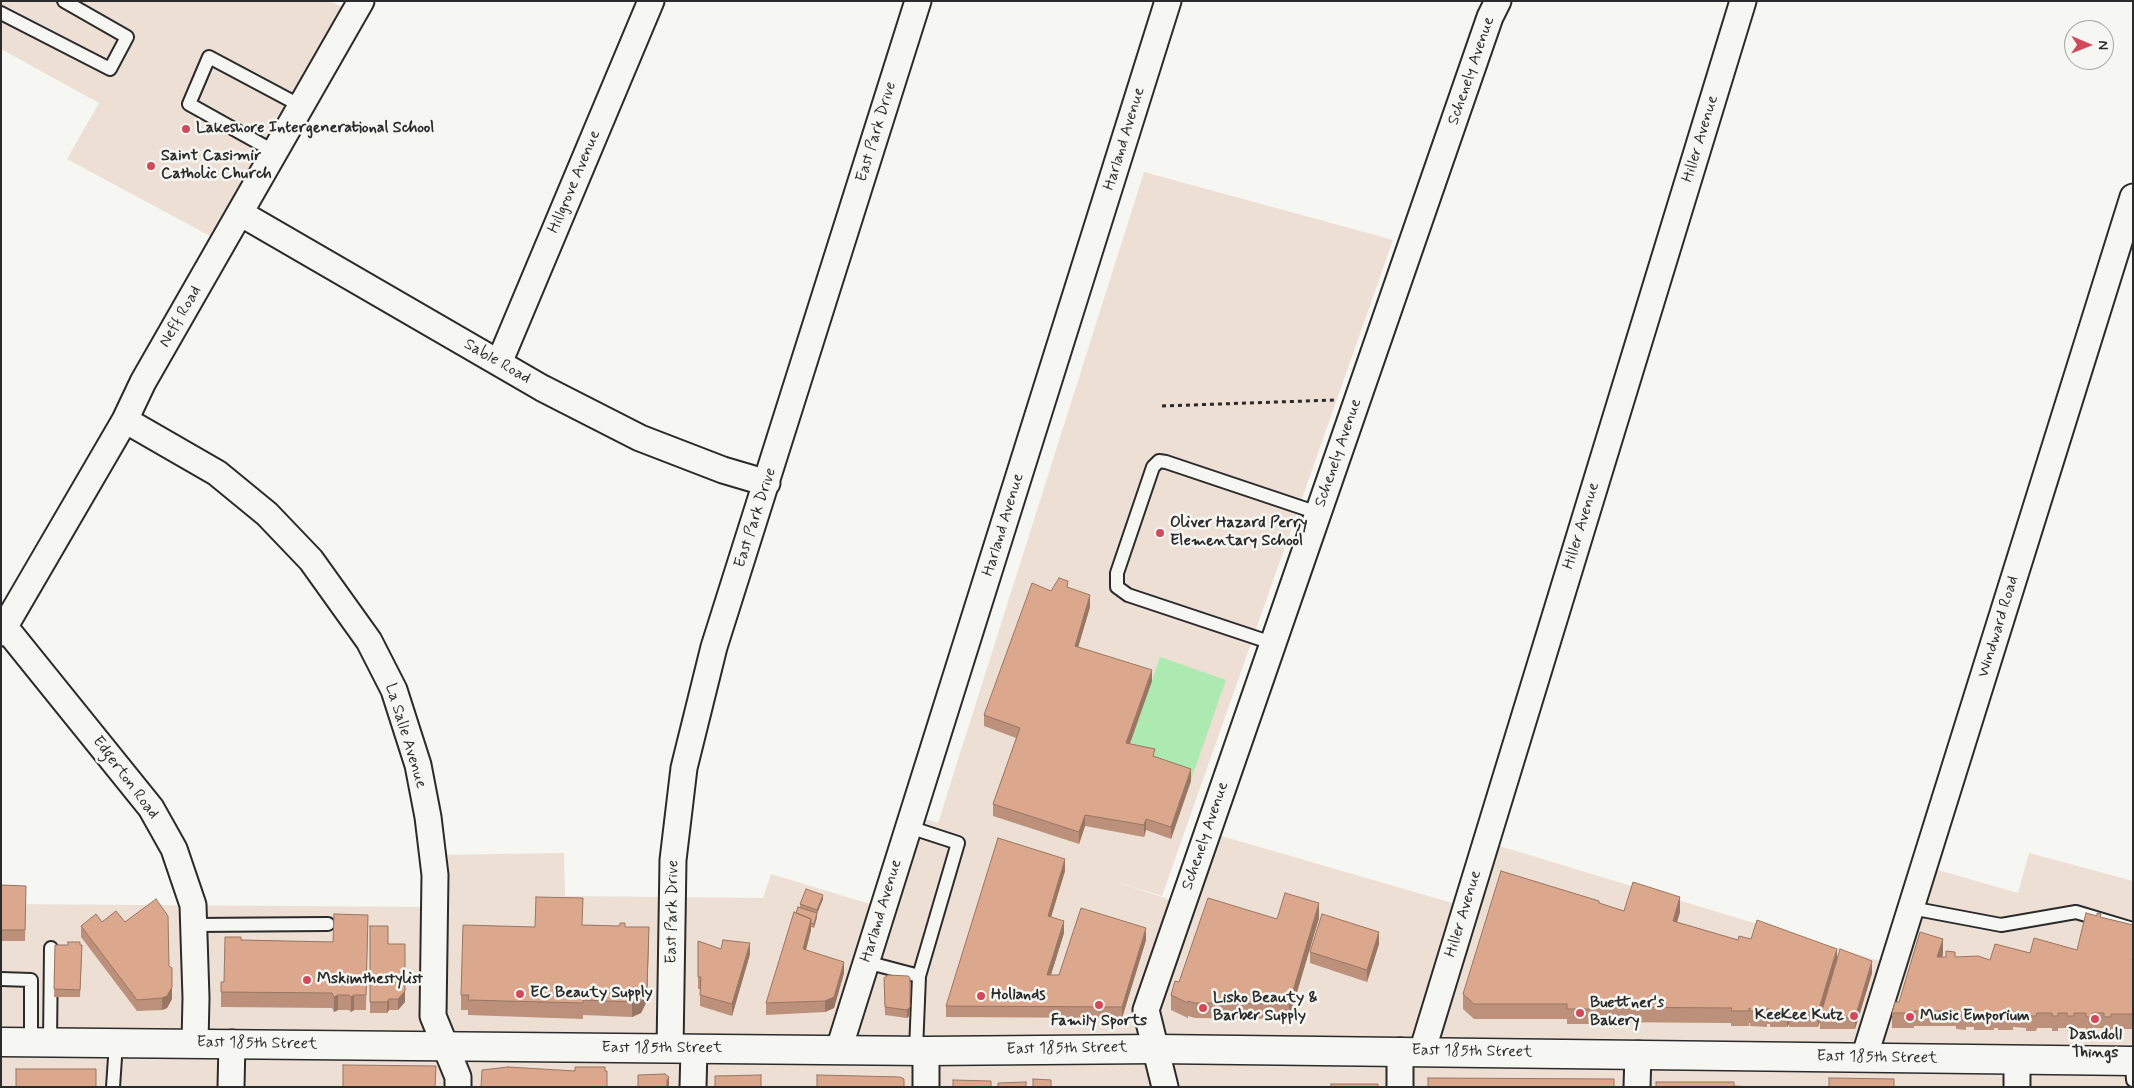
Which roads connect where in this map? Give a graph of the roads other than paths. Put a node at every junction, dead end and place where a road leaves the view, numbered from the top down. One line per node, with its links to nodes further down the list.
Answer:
1 (64, 1): 8 (lane)
2 (361, 1): 9 (street, Neff Road)
3 (651, 1): 13 (street, Hillgrove Avenue)
4 (918, 1): 15 (street, East Park Drive)
5 (1168, 1): 19 (street, Harland Avenue)
6 (1498, 1): 16 (street, Schenely Avenue)
7 (1743, 1): 38 (street, Hiller Avenue)
8 (1, 13)
9 (301, 106): 10 (street, Neff Road); 10 (lane)
10 (275, 152): 12 (street, Neff Road)
11 (2133, 197): 20 (street, Windward Road)
12 (240, 213): 13 (street, Sable Road); 14 (street, Neff Road)
13 (499, 363): 15 (street, Sable Road)
14 (125, 420): 17 (street, Neff Road); 33 (street, La Salle Avenue)
15 (767, 483): 35 (street, East Park Drive)
16 (1318, 513): 18 (street, Schenely Avenue); 18 (lane)
17 (3, 630): 22 (street, Edgerton Road)
18 (1272, 643): 34 (street, Schenely Avenue)
19 (909, 827): 25 (street, Harland Avenue); 26 (lane)
20 (1911, 908): 23 (lane); 40 (street, Windward Road)
21 (328, 924): 22 (lane)
22 (194, 925): 31 (street, Edgerton Road)
23 (2133, 929)
24 (51, 948): 29 (lane)
25 (866, 962): 26 (lane); 36 (street, Harland Avenue)
26 (919, 976): 37 (lane)
27 (1, 979): 29 (lane)
28 (1, 1042): 29 (street, East 185th Street)
29 (40, 1043): 30 (street, East 185th Street)
30 (116, 1043): 31 (street, East 185th Street); 44 (lane)
31 (195, 1043): 32 (street, East 185th Street)
32 (232, 1043): 33 (street, East 185th Street); 45 (street)
33 (445, 1047): 35 (street, East 185th Street); 46 (street, La Salle Avenue)
34 (1157, 1048): 37 (street, East 185th Street); 38 (street, East 185th Street); 49 (street, Schenely Avenue)
35 (682, 1049): 36 (street, East 185th Street); 47 (street, East Park Drive)
36 (839, 1049): 37 (street, East 185th Street)
37 (921, 1051): 48 (street)
38 (1411, 1051): 39 (street, East 185th Street); 50 (street, Hiller Avenue)
39 (1638, 1054): 40 (street, East 185th Street); 51 (street)
40 (1864, 1058): 41 (street, East 185th Street)
41 (2017, 1060): 42 (street, East 185th Street); 52 (street)
42 (2133, 1061): 43 (lane)
43 (2133, 1080)
44 (113, 1087)
45 (231, 1087)
46 (458, 1087)
47 (693, 1087)
48 (926, 1087)
49 (1165, 1087)
50 (1400, 1087)
51 (1637, 1087)
52 (2017, 1087)

